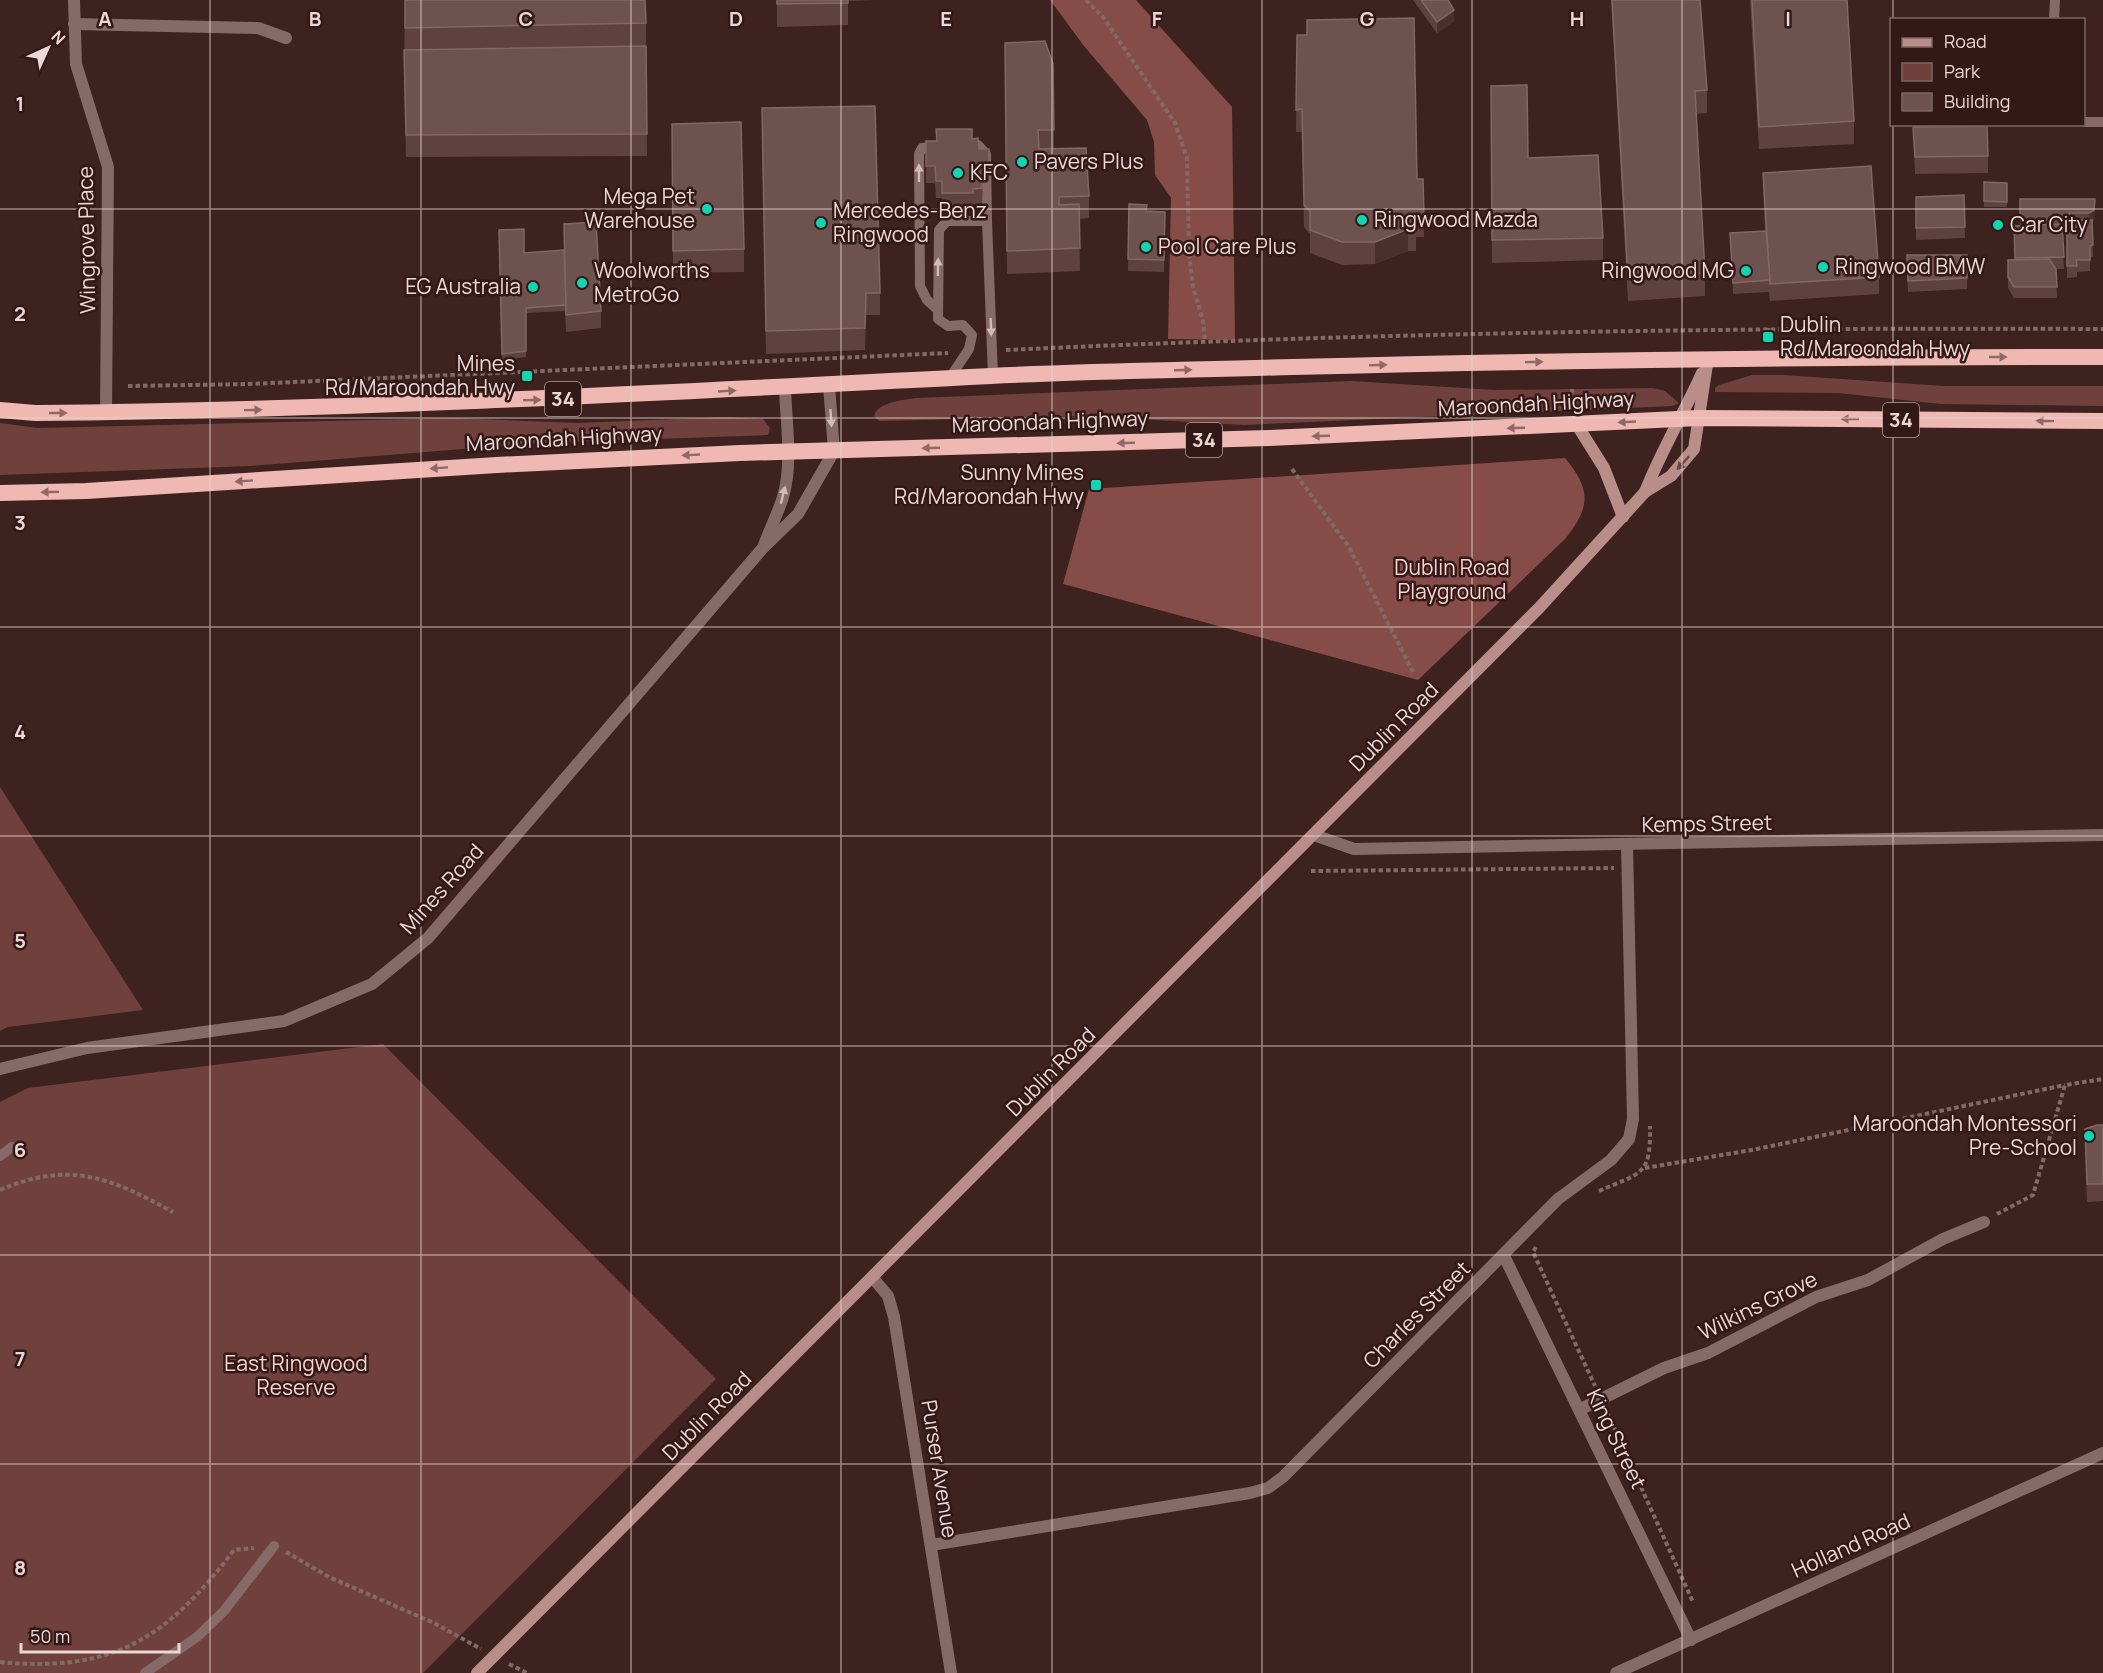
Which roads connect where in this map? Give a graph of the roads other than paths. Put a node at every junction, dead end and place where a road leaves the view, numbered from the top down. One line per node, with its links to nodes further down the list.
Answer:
1 (74, 0): 4 (street, Wingrove Place)
2 (2055, 0): 3 (lane)
3 (2054, 18)
4 (74, 24): 5 (street); 17 (street, Wingrove Place)
5 (286, 38)
6 (2085, 122): 7 (lane)
7 (2103, 122)
8 (987, 221): 9 (lane, one-way to 8); 9 (lane, one-way to 8); 12 (lane, one-way to 12)
9 (937, 309): 13 (lane)
10 (2103, 357): 11 (highway, Maroondah Highway / 34, one-way to 10)
11 (1708, 358): 12 (highway, Maroondah Highway / 34, one-way to 11); 19 (main road, Dublin Road); 20 (main road, Dublin Road)
12 (993, 376): 13 (highway, Maroondah Highway / 34)
13 (950, 379): 14 (highway, Maroondah Highway / 34)
14 (829, 385): 15 (highway, Maroondah Highway / 34); 23 (street, one-way to 23)
15 (784, 388): 17 (highway, Maroondah Highway / 34, one-way to 15); 22 (street, Mines Road)
16 (0, 410): 17 (highway, Maroondah Highway / 34, one-way to 17)
17 (106, 412)
18 (1576, 417): 20 (highway, Maroondah Highway / 34, one-way to 18); 23 (highway, Maroondah Highway / 34, one-way to 23); 26 (main road)
19 (1699, 418): 20 (highway, Maroondah Highway / 34); 21 (highway, Maroondah Highway / 34, one-way to 19); 24 (main road, Dublin Road, one-way to 24)
20 (1681, 419): 24 (main road, Dublin Road)
21 (2103, 422)
22 (788, 451): 23 (highway, Maroondah Highway / 34); 25 (highway, Maroondah Highway / 34, one-way to 25); 27 (street, Mines Road, one-way to 22)
23 (834, 451): 27 (street, Mines Road)
24 (1645, 492): 26 (main road, Dublin Road)
25 (0, 493)
26 (1623, 517): 28 (main road, Dublin Road)
27 (762, 549): 31 (street, Mines Road)
28 (1314, 835): 30 (street, Kemps Street); 36 (main road, Dublin Road)
29 (2103, 835): 30 (street, Kemps Street)
30 (1627, 845): 35 (street, Charles Street)
31 (0, 1069)
32 (12, 1147): 33 (lane)
33 (0, 1156)
34 (1984, 1222): 37 (street, Wilkins Grove)
35 (1504, 1256): 37 (street, King Street); 39 (street, Charles Street)
36 (873, 1278): 39 (street, Purser Avenue); 43 (main road, Dublin Road)
37 (1581, 1409): 41 (street, King Street)
38 (2103, 1453): 41 (street, Holland Road)
39 (931, 1545): 44 (street, Purser Avenue)
40 (274, 1546): 42 (lane)
41 (1691, 1640): 45 (street, Holland Road)
42 (145, 1673)
43 (477, 1673)
44 (951, 1673)
45 (1616, 1673)

